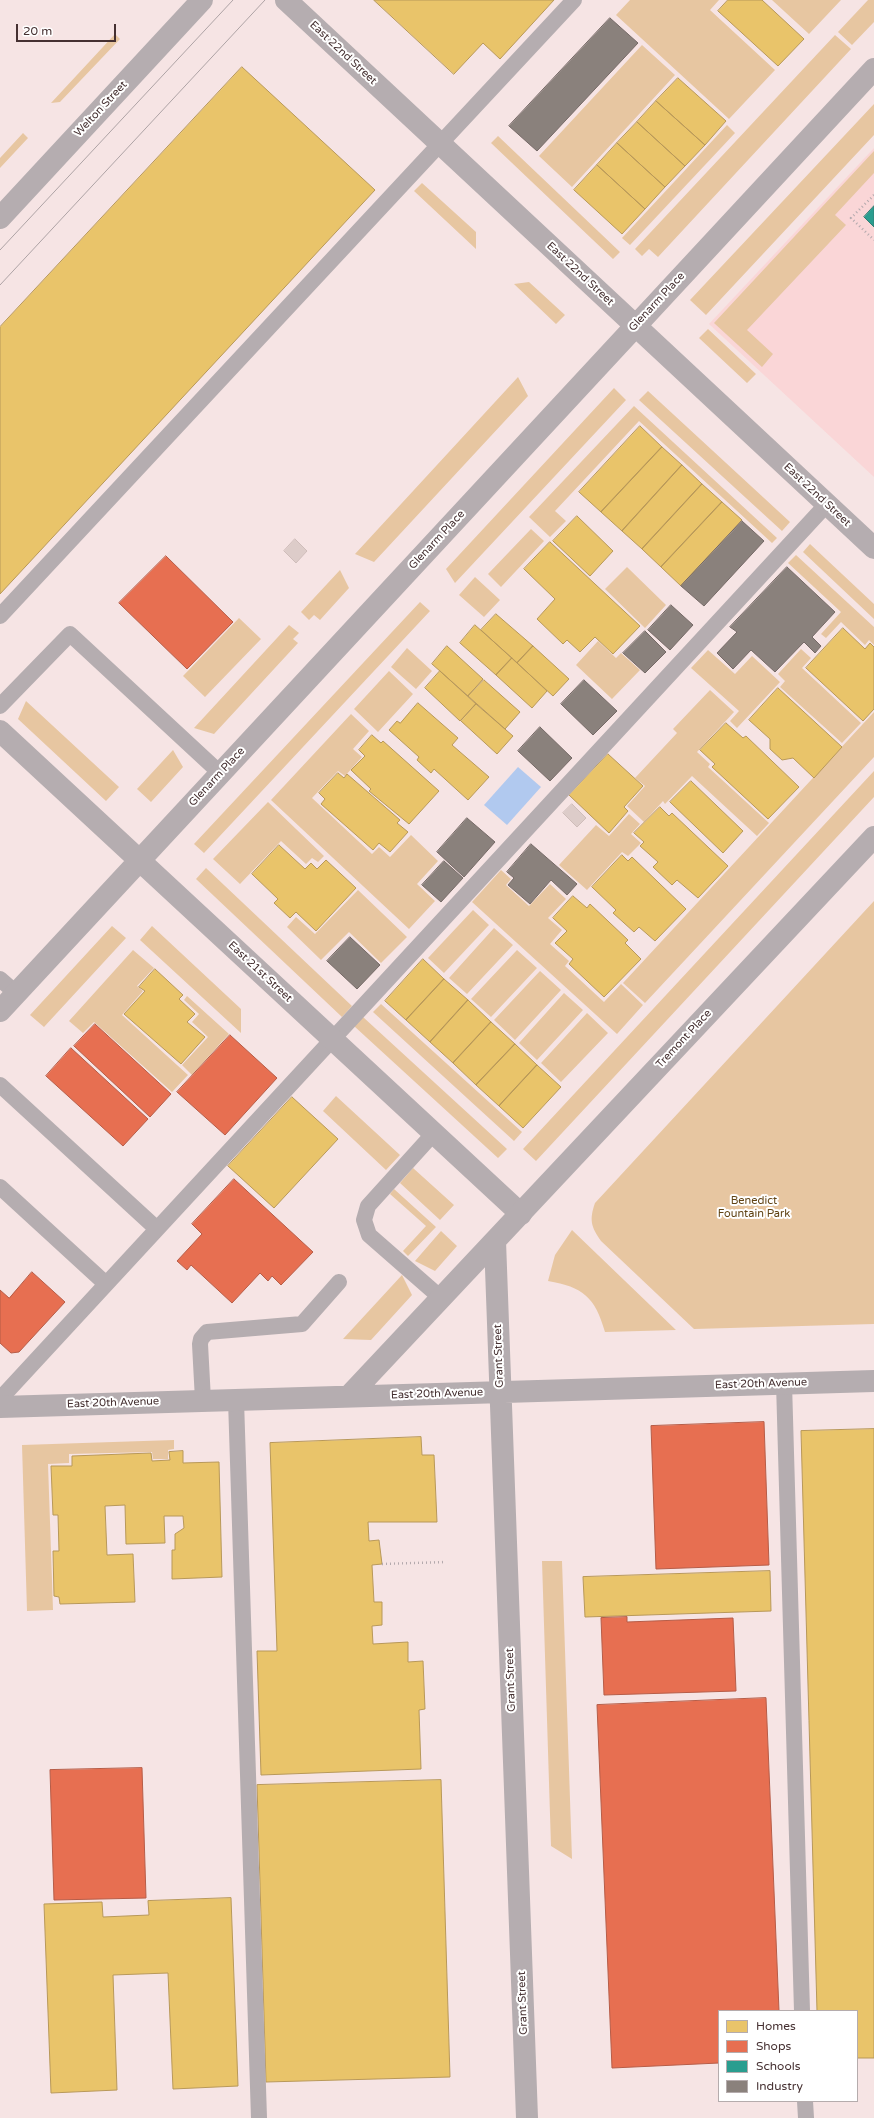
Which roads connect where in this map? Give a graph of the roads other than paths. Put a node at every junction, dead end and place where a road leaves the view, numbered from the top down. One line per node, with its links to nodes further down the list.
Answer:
1 (202, 0): 6 (street, Welton Street)
2 (286, 0): 5 (street, East 22nd Street)
3 (574, 0): 5 (lane)
4 (874, 69): 7 (street, Glenarm Place)
5 (440, 144): 7 (street, East 22nd Street); 10 (lane)
6 (0, 218)
7 (636, 326): 8 (street, East 22nd Street); 13 (street, Glenarm Place)
8 (827, 504): 9 (street, East 22nd Street); 19 (lane)
9 (874, 548)
10 (0, 616)
11 (0, 706): 13 (lane)
12 (0, 731): 15 (street, East 21st Street)
13 (220, 773): 15 (street, Glenarm Place)
14 (874, 837): 23 (street, Tremont Place)
15 (139, 860): 17 (street, Glenarm Place); 19 (street, East 21st Street)
16 (0, 979): 17 (lane)
17 (16, 993): 18 (street, Glenarm Place)
18 (0, 1011)
19 (333, 1039): 21 (street, East 21st Street); 24 (lane)
20 (0, 1085): 24 (lane)
21 (434, 1133): 23 (street, East 21st Street); 28 (lane)
22 (0, 1187): 27 (lane)
23 (521, 1214): 25 (street, Tremont Place)
24 (157, 1229): 27 (lane)
25 (494, 1241): 28 (street, Tremont Place); 31 (street, Grant Street)
26 (339, 1282): 34 (lane)
27 (106, 1284): 33 (lane)
28 (441, 1298): 32 (street, Tremont Place)
29 (874, 1381): 30 (street, East 20th Avenue)
30 (784, 1384): 31 (street, East 20th Avenue); 37 (lane)
31 (500, 1392): 32 (street, East 20th Avenue); 40 (street, Grant Street)
32 (349, 1396): 35 (street, East 20th Avenue)
33 (0, 1399)
34 (203, 1400): 35 (street, East 20th Avenue); 36 (street, East 20th Avenue)
35 (236, 1400): 39 (lane)
36 (0, 1407)
37 (802, 2010)
38 (805, 2102): 41 (lane)
39 (259, 2118)
40 (527, 2118)
41 (806, 2118)

